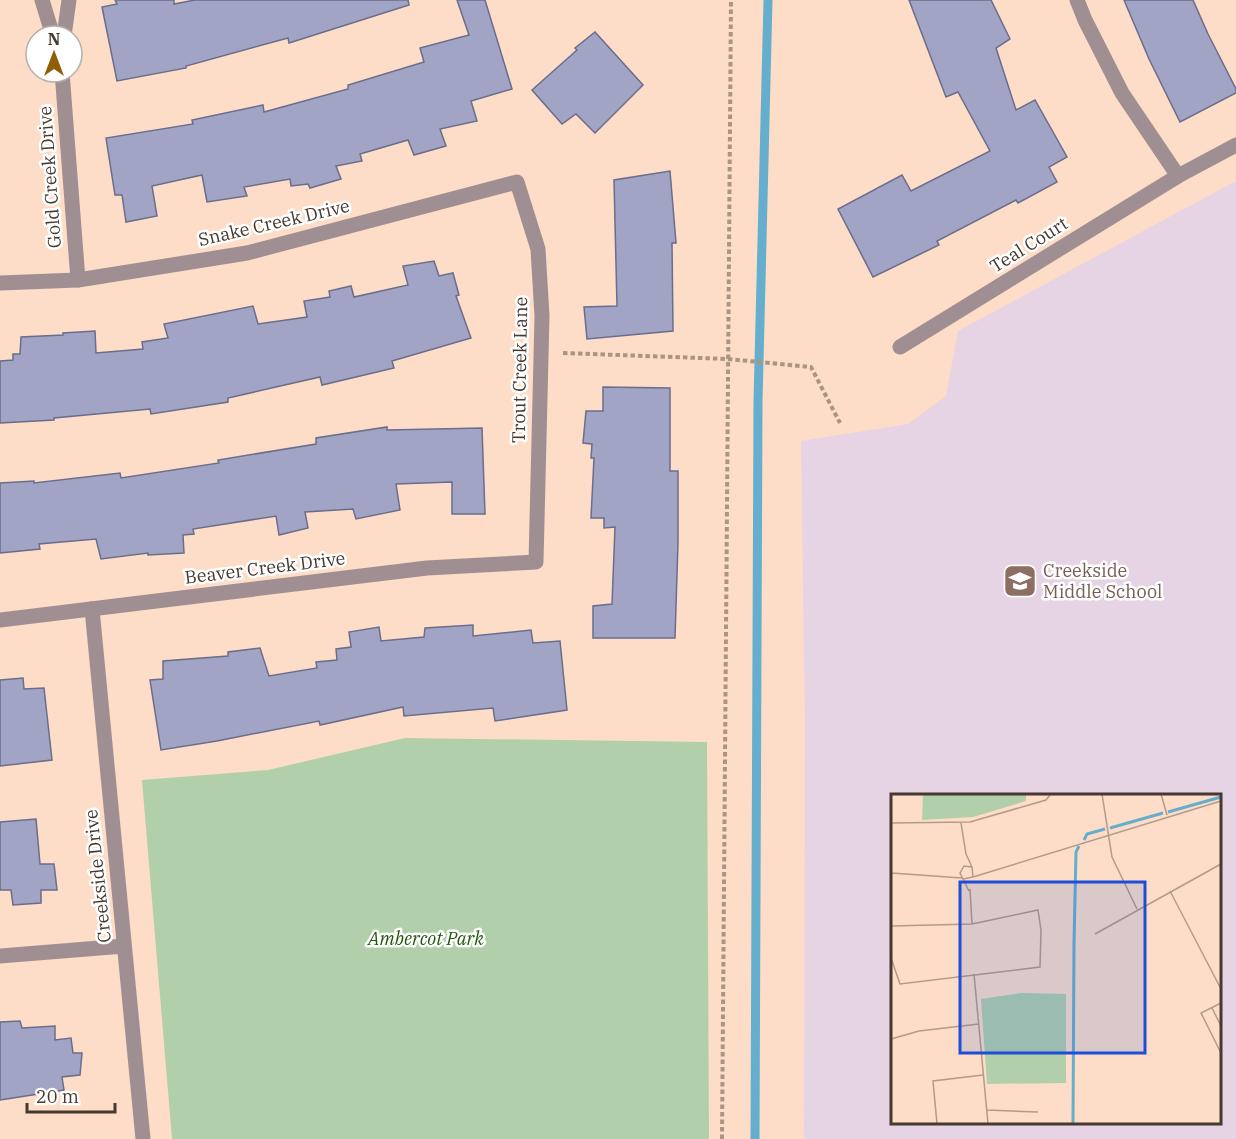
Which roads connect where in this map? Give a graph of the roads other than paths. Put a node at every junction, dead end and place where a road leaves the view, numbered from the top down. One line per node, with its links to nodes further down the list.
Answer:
1 (42, 0): 4 (street)
2 (69, 0): 5 (street)
3 (1077, 0): 8 (street)
4 (49, 24)
5 (66, 24)
6 (63, 84): 10 (street, Gold Creek Drive)
7 (1236, 145): 8 (street, Teal Court)
8 (1178, 176): 12 (street, Teal Court)
9 (517, 182): 10 (street, Snake Creek Drive); 13 (street, Trout Creek Lane)
10 (78, 280): 11 (street, Snake Creek Drive)
11 (0, 283)
12 (900, 347)
13 (536, 562): 14 (street, Beaver Creek Drive)
14 (92, 609): 15 (street, Beaver Creek Drive); 16 (street, Creekside Drive)
15 (0, 620)
16 (124, 946): 17 (street); 18 (street, Creekside Drive)
17 (0, 956)
18 (143, 1139)

